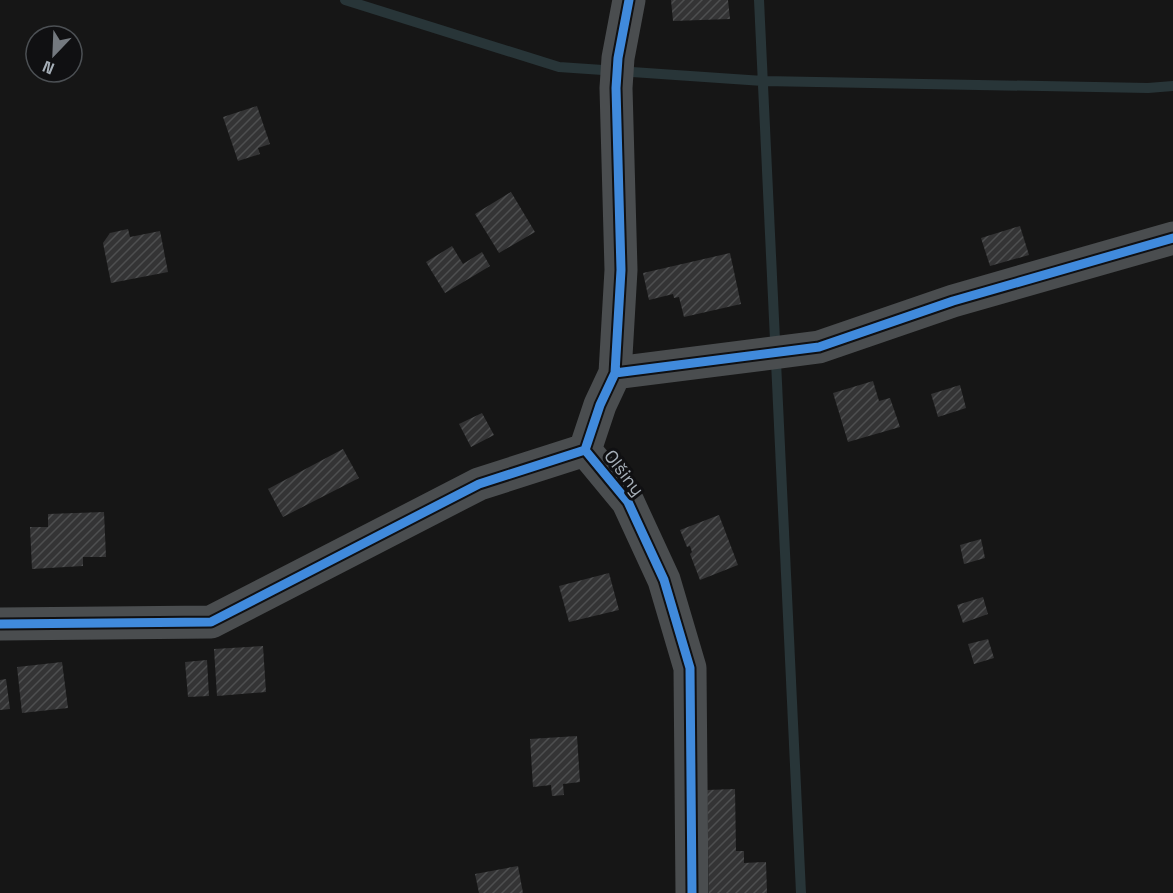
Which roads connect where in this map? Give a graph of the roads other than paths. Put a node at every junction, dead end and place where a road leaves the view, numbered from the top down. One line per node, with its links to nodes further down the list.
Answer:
1 (629, 0): 3 (street, Olšiny)
2 (1173, 238): 3 (street)
3 (615, 373): 4 (street, Olšiny)
4 (585, 450): 5 (street); 6 (street, Olšiny)
5 (0, 624)
6 (692, 893)

